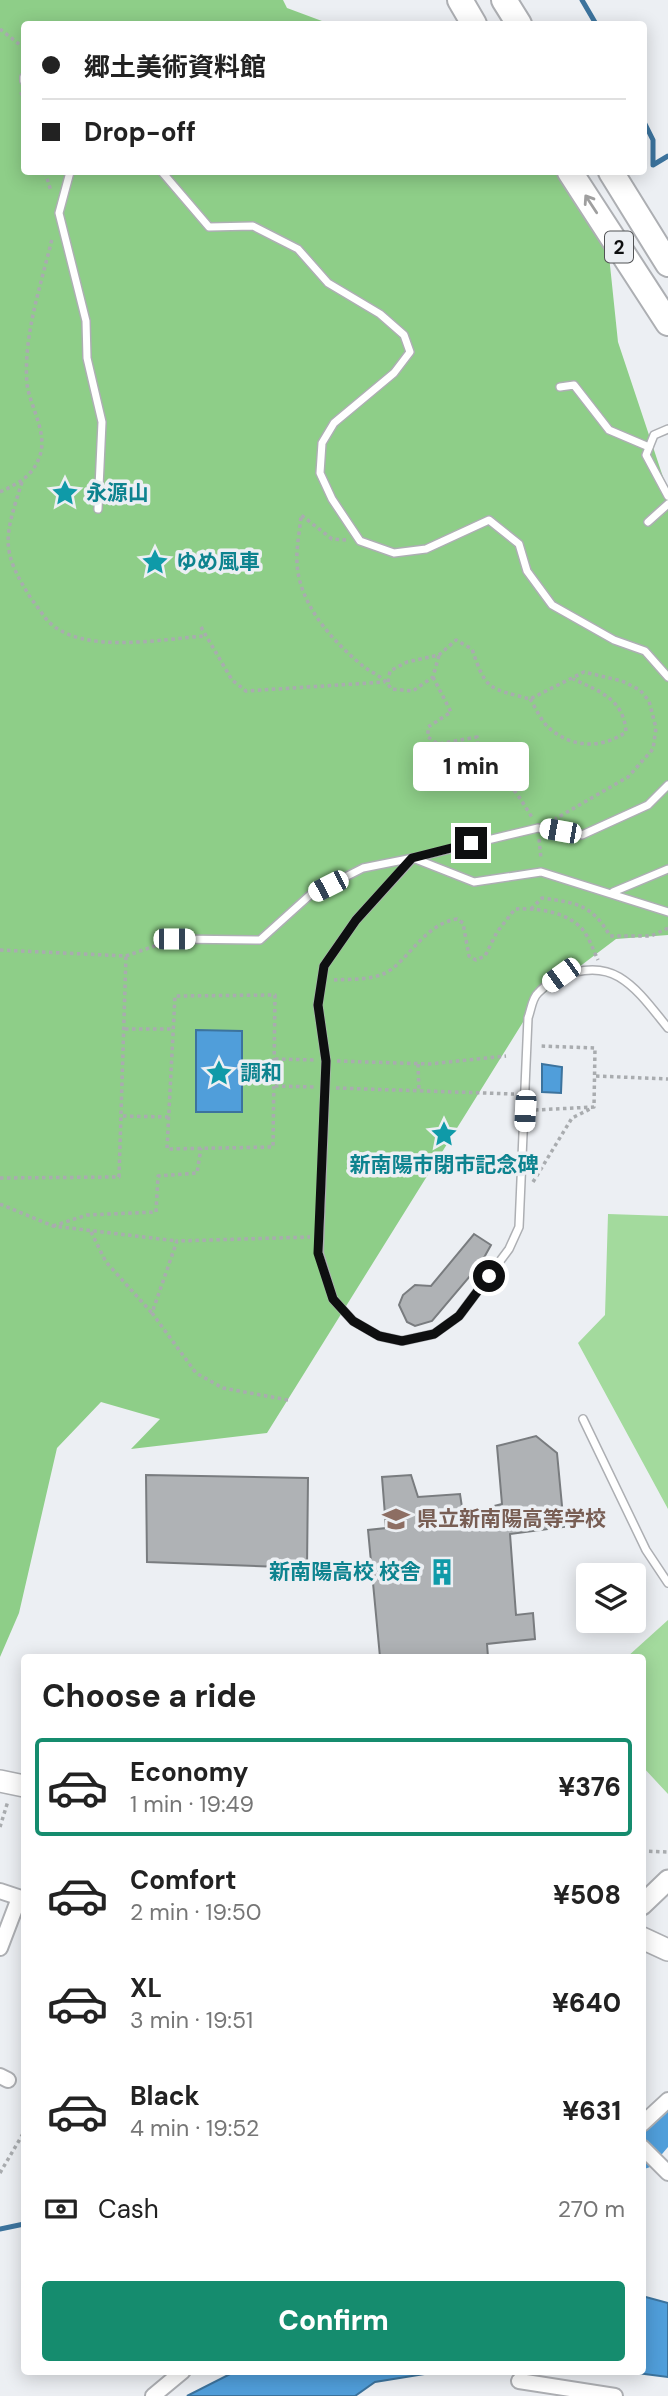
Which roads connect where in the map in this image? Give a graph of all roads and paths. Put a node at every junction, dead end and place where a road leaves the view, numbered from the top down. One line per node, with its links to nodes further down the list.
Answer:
1 (460, 0): 3 (highway)
2 (504, 0): 4 (highway)
3 (472, 21)
4 (517, 21)
5 (0, 29): 6 (path)
6 (21, 46)
7 (46, 175): 12 (path)
8 (69, 175): 13 (lane)
9 (165, 175): 25 (lane)
10 (571, 175): 15 (highway, 2, one-way to 10)
11 (613, 175): 14 (highway, 2)
12 (54, 199)
13 (59, 213): 19 (path); 23 (lane)
14 (668, 264)
15 (668, 323)
16 (560, 387): 18 (lane)
17 (668, 429): 18 (lane)
18 (649, 447): 21 (lane)
19 (22, 482): 20 (path); 27 (path)
20 (0, 492)
21 (668, 496)
22 (668, 504): 24 (lane)
23 (98, 509)
24 (648, 522)
25 (360, 541): 30 (lane); 32 (path)
26 (201, 628): 27 (path)
27 (205, 636): 32 (path)
28 (439, 655): 29 (path); 32 (path); 33 (path)
29 (433, 677): 32 (path); 35 (path)
30 (668, 677)
31 (572, 678): 33 (path); 33 (path); 35 (path)
32 (388, 682)
33 (530, 699)
34 (668, 785): 35 (lane)
35 (538, 828): 36 (lane); 38 (path)
36 (412, 858): 38 (lane); 43 (lane); 47 (lane)
37 (668, 869): 39 (lane)
38 (541, 872): 39 (lane)
39 (612, 892): 41 (lane)
40 (531, 908): 42 (path); 46 (path); 47 (path)
41 (668, 912)
42 (668, 928)
43 (174, 939): 45 (path)
44 (0, 950): 45 (path)
45 (126, 956): 48 (path)
46 (604, 971): 49 (lane); 51 (lane)
47 (321, 981): 54 (lane)
48 (125, 1028): 50 (path); 64 (path)
49 (668, 1028)
50 (171, 1029): 53 (path); 65 (path)
51 (527, 1046): 56 (path); 61 (lane)
52 (506, 1056): 55 (path)
53 (275, 1059): 54 (path); 58 (path)
54 (326, 1061): 55 (path); 59 (lane)
55 (418, 1064): 60 (path)
56 (596, 1076): 57 (path); 62 (path)
57 (668, 1079)
58 (275, 1086): 59 (path); 66 (path)
59 (326, 1087): 60 (path); 72 (lane)
60 (419, 1092): 61 (path)
61 (526, 1094): 63 (lane)
62 (594, 1107): 63 (path); 68 (path)
63 (525, 1111): 68 (lane)
64 (123, 1116): 65 (path); 67 (path)
65 (169, 1117): 66 (path)
66 (201, 1148): 70 (path)
67 (0, 1178)
68 (520, 1196): 72 (lane)
69 (0, 1204): 70 (path)
70 (53, 1226): 71 (path)
71 (90, 1232): 73 (path); 74 (path)
72 (319, 1237): 73 (path)
73 (177, 1241): 74 (path)
74 (152, 1313): 75 (path)
75 (288, 1400)
76 (583, 1419): 77 (lane)
77 (668, 1583)
78 (0, 1780): 79 (main road)
79 (21, 1785)
80 (8, 1801): 81 (path)
81 (0, 1828)
82 (646, 1851): 83 (path)
83 (668, 1852)
84 (668, 1880): 88 (street)
85 (0, 1891): 86 (street)
86 (21, 1898)
87 (21, 1900): 90 (street)
88 (646, 1901)
89 (646, 1940): 91 (main road)
90 (0, 1948)
91 (668, 1950)
92 (668, 2099): 93 (street)
93 (646, 2120)
94 (21, 2137): 97 (path)
95 (646, 2151): 96 (street)
96 (664, 2169)
97 (0, 2173)
98 (178, 2375): 100 (street)
99 (519, 2381): 101 (street)
100 (153, 2396)
101 (615, 2396)

